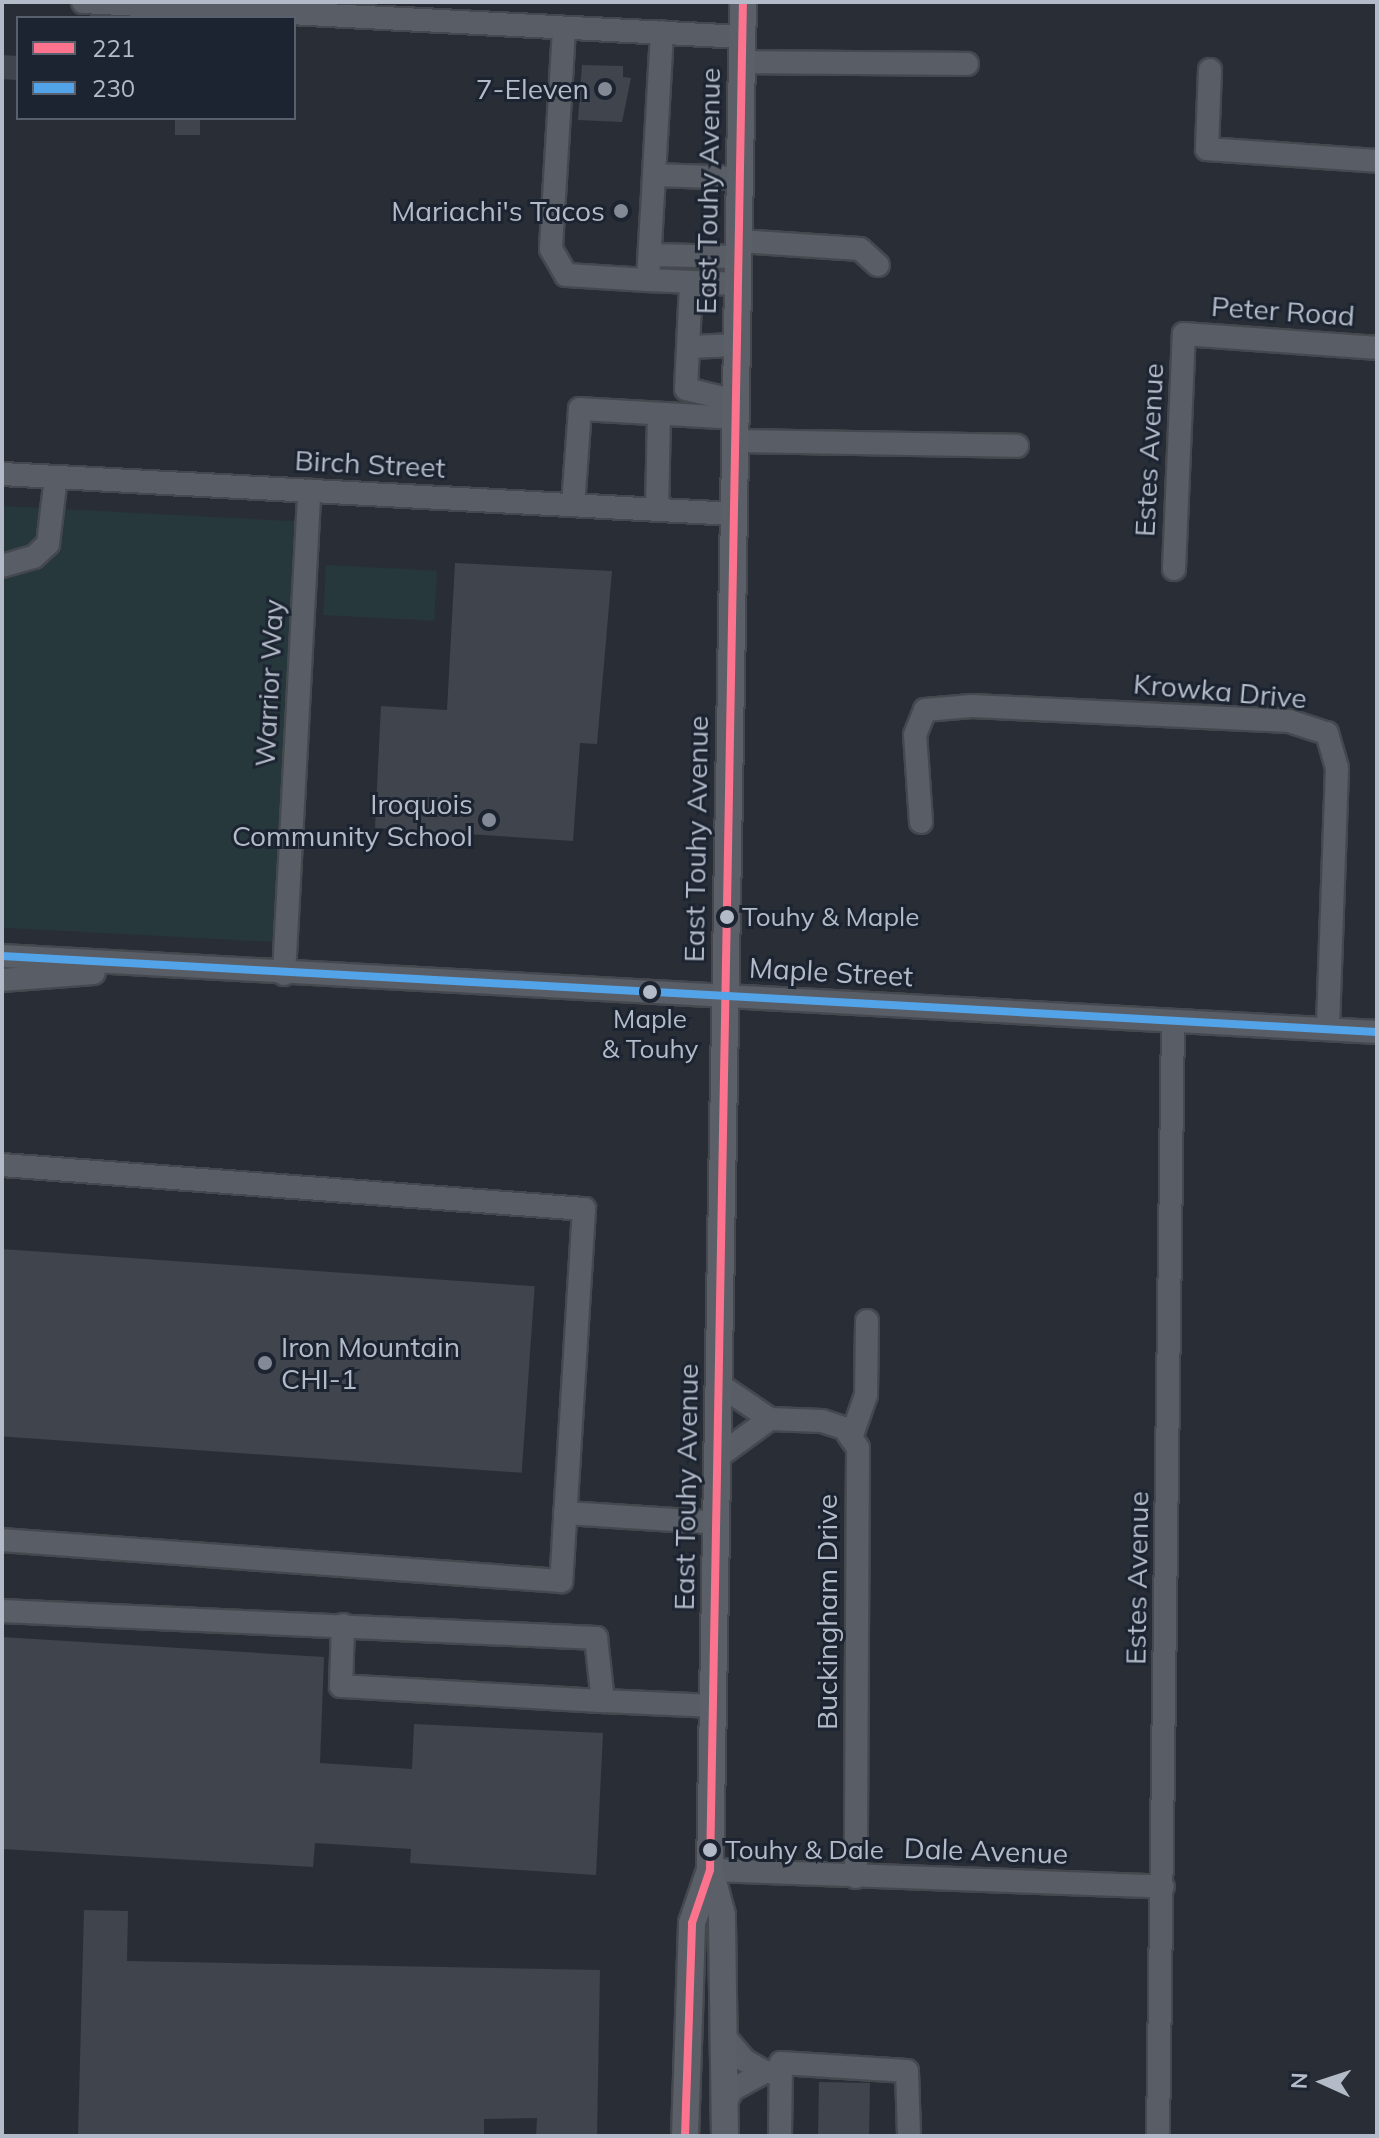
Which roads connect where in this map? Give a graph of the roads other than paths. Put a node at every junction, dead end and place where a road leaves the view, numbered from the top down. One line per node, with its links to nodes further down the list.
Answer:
1 (83, 2): 3 (street)
2 (743, 2): 5 (main road, East Touhy Avenue)
3 (564, 29): 4 (street); 14 (street)
4 (662, 32): 5 (street); 9 (street)
5 (743, 49): 6 (street); 10 (main road, East Touhy Avenue)
6 (967, 64)
7 (1210, 70): 8 (street)
8 (1377, 161)
9 (654, 175): 10 (street); 12 (street)
10 (740, 178): 11 (main road, East Touhy Avenue)
11 (739, 249): 12 (street); 13 (street); 16 (main road, East Touhy Avenue)
12 (650, 255): 14 (street)
13 (878, 265)
14 (648, 280): 15 (street)
15 (691, 283): 16 (street); 19 (street)
16 (738, 284): 18 (main road, East Touhy Avenue)
17 (1184, 334): 20 (street, Peter Road); 31 (street, Estes Avenue)
18 (737, 345): 19 (street); 22 (main road, East Touhy Avenue)
19 (688, 347): 22 (street)
20 (1377, 348)
21 (659, 414): 22 (street); 27 (street); 28 (street)
22 (736, 420): 23 (street); 29 (main road, East Touhy Avenue)
23 (1017, 446)
24 (2, 474): 25 (street, Birch Street)
25 (56, 477): 26 (street, Birch Street); 30 (street)
26 (309, 491): 27 (street, Birch Street); 35 (street, Warrior Way)
27 (573, 505): 28 (street, Birch Street)
28 (657, 510): 29 (street, Birch Street)
29 (734, 514): 37 (main road, East Touhy Avenue)
30 (2, 566)
31 (1174, 569)
32 (921, 822): 39 (street, Krowka Drive)
33 (2, 956): 34 (street, Maple Street)
34 (139, 966): 35 (street, Maple Street); 36 (street, Maple Street)
35 (284, 974): 37 (street, Maple Street)
36 (2, 980)
37 (725, 997): 38 (street, Maple Street); 43 (main road, East Touhy Avenue)
38 (1173, 1021): 39 (street, Maple Street); 56 (street, Estes Avenue)
39 (1328, 1029): 40 (street, Maple Street)
40 (1377, 1032)
41 (2, 1165): 47 (street)
42 (867, 1321): 45 (street)
43 (720, 1385): 44 (street); 46 (main road, East Touhy Avenue)
44 (770, 1419): 45 (street); 46 (street)
45 (851, 1438): 55 (street, Buckingham Drive)
46 (719, 1456): 48 (main road, East Touhy Avenue)
47 (565, 1513): 48 (street); 49 (street)
48 (718, 1523): 53 (main road, East Touhy Avenue)
49 (2, 1540)
50 (2, 1611): 51 (street)
51 (343, 1625): 52 (street); 52 (street)
52 (603, 1701): 53 (street)
53 (714, 1706): 54 (main road, East Touhy Avenue)
54 (710, 1870): 55 (street, Dale Avenue); 57 (main road, East Touhy Avenue); 60 (main road, East Touhy Avenue)
55 (856, 1877): 56 (street, Dale Avenue)
56 (1163, 1887): 64 (street, Estes Avenue)
57 (725, 2037): 58 (street); 59 (main road, East Touhy Avenue)
58 (773, 2073): 59 (street); 62 (street); 63 (street)
59 (725, 2104): 61 (main road, East Touhy Avenue)
60 (685, 2136)
61 (725, 2136)
62 (780, 2136)
63 (909, 2136)
64 (1158, 2136)

